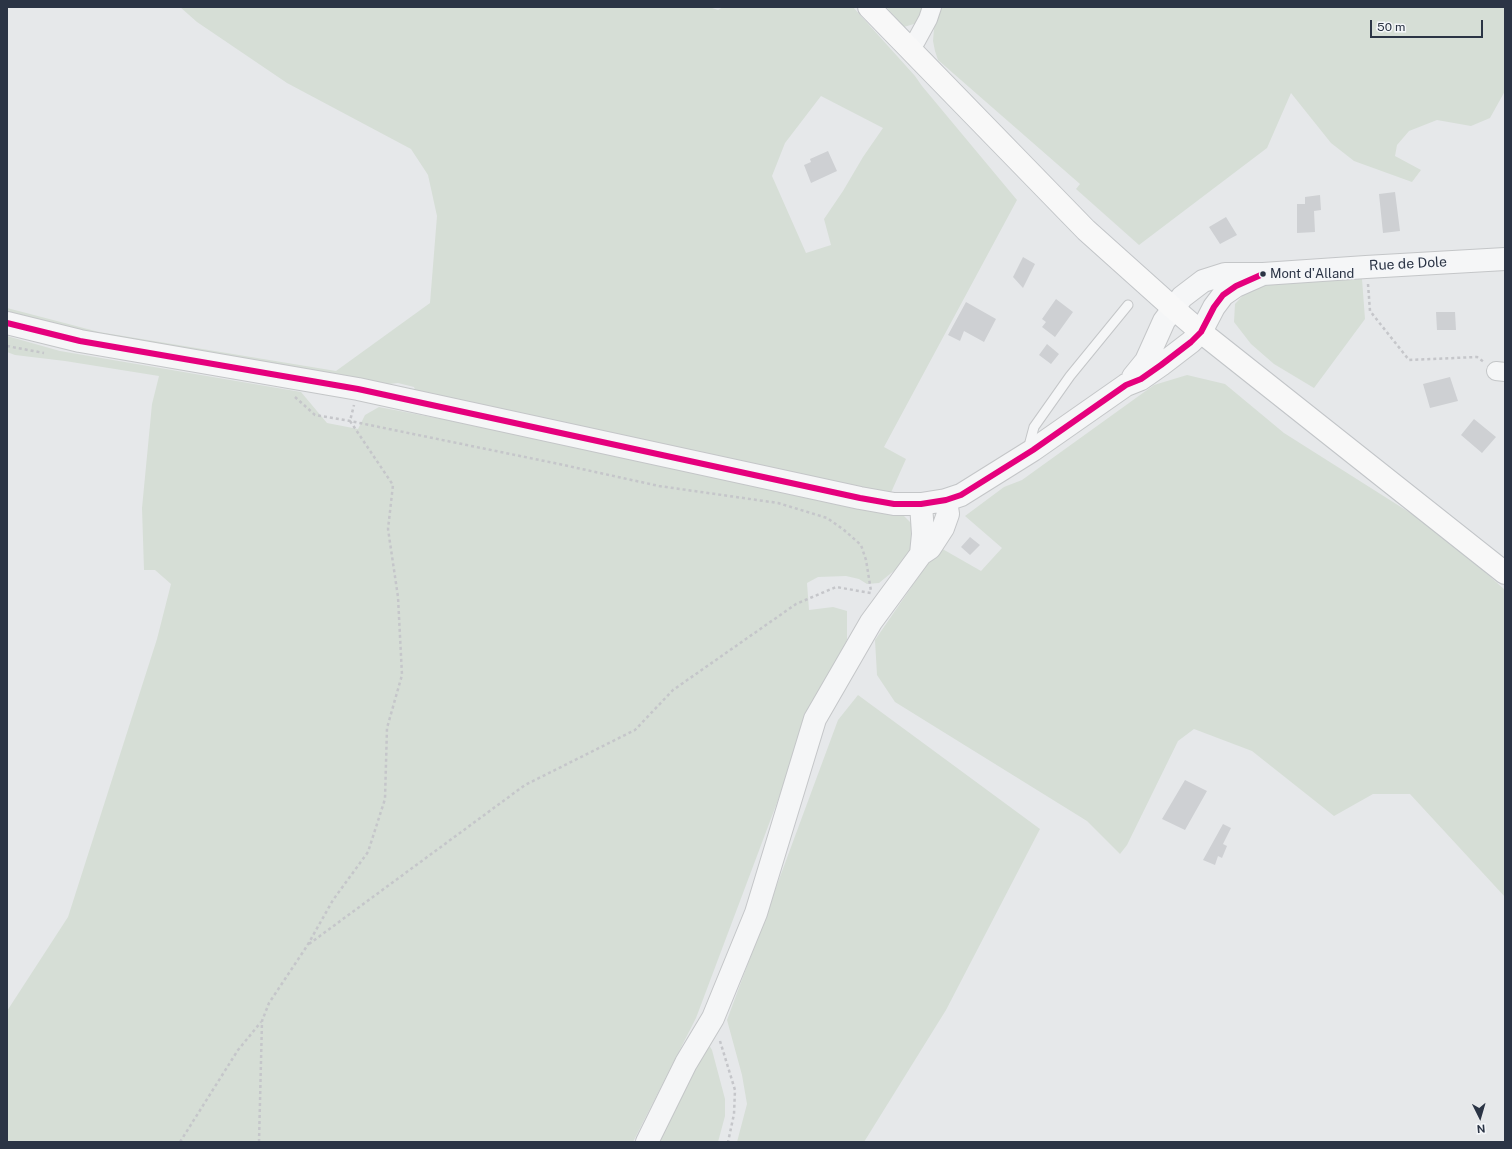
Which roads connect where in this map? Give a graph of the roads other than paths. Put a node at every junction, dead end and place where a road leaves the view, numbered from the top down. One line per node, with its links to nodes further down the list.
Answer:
1 (869, 7): 3 (main road)
2 (932, 7): 3 (street)
3 (909, 50): 7 (main road)
4 (1505, 259): 5 (street, Rue de Dole)
5 (1263, 274): 7 (street, Rue de Dole); 9 (street, Rue de Dole)
6 (1128, 305): 11 (lane)
7 (1173, 308): 9 (main road); 10 (street, Rue de Dole)
8 (7, 323): 13 (street)
9 (1201, 332): 10 (street, Rue de Dole); 15 (main road)
10 (1126, 385): 11 (street)
11 (1033, 450): 12 (street)
12 (946, 500): 13 (street); 14 (street)
13 (921, 504): 14 (street)
14 (921, 554): 16 (street)
15 (1505, 573)
16 (647, 1142)

